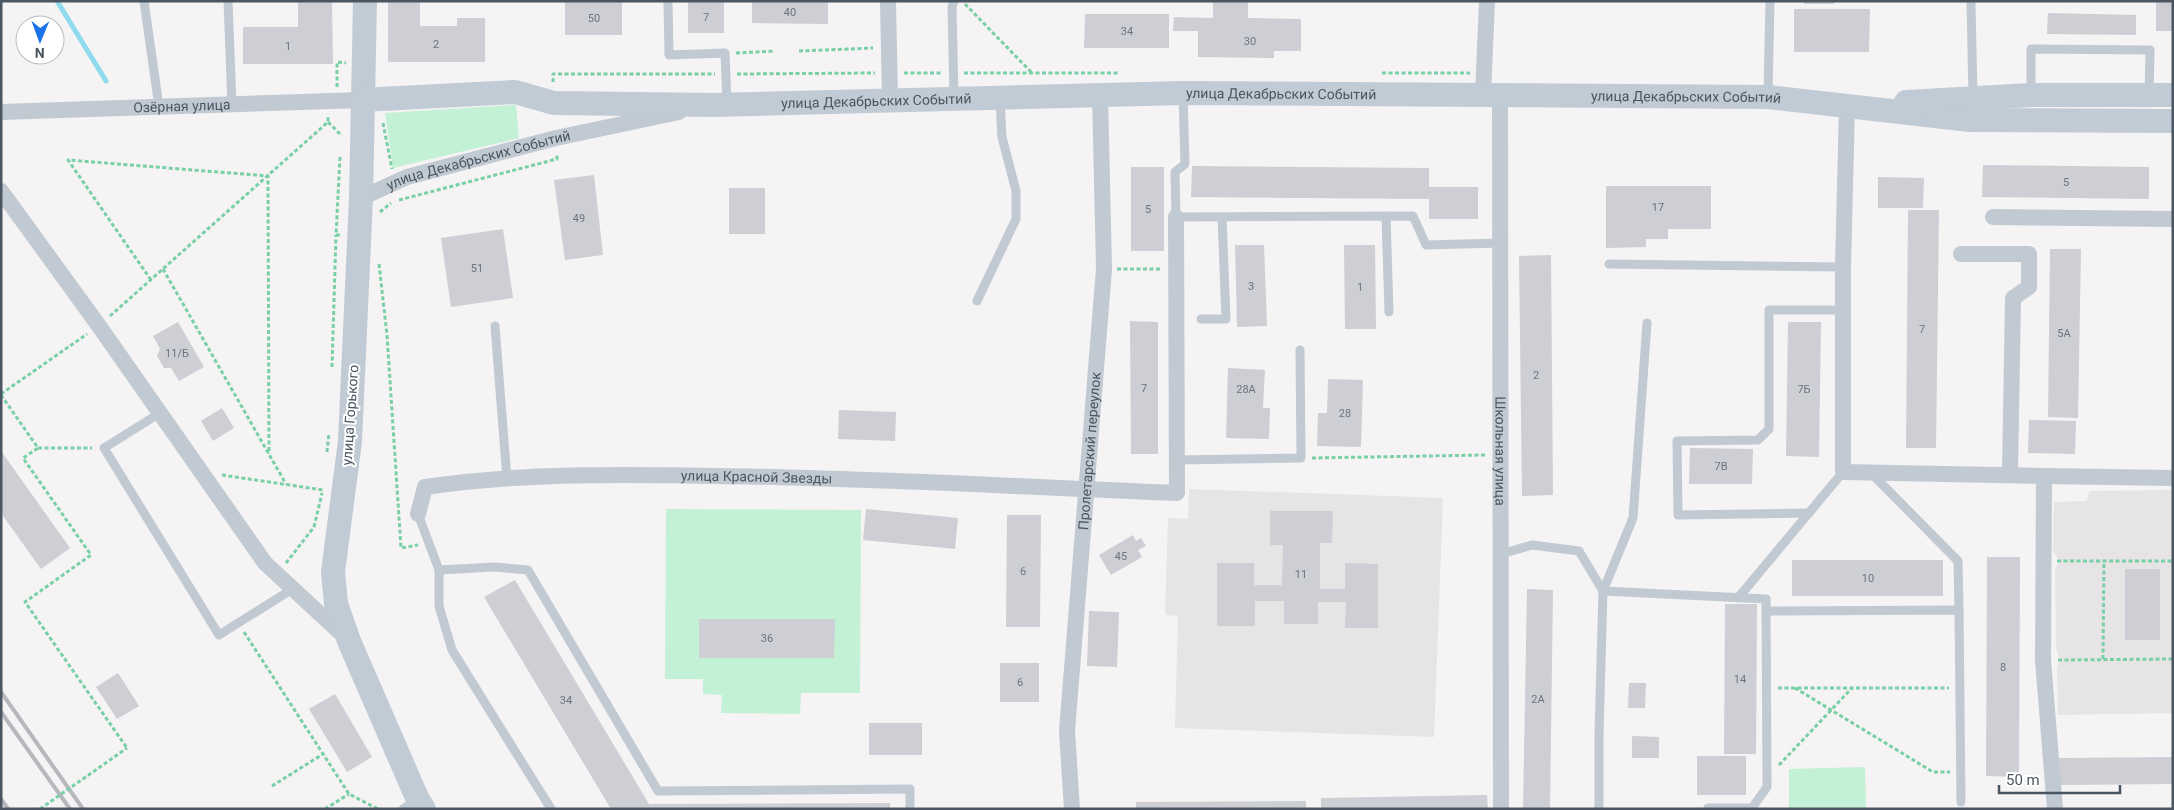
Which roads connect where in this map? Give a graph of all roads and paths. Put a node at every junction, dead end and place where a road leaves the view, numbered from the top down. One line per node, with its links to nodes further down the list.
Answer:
1 (144, 1): 32 (lane)
2 (228, 1): 30 (lane)
3 (364, 1): 26 (street, улица Горького)
4 (668, 1): 14 (lane)
5 (888, 1): 11 (street)
6 (954, 1): 25 (lane)
7 (962, 1): 15 (path)
8 (1487, 1): 18 (street, Школьная улица)
9 (1770, 1): 23 (lane)
10 (1971, 1): 24 (lane)
11 (889, 48): 12 (path); 27 (street)
12 (799, 51)
13 (775, 52): 14 (path)
14 (725, 53): 29 (lane)
15 (1033, 73)
16 (1183, 92): 17 (street, улица Декабрьских Событий); 18 (street, улица Декабрьских Событий); 43 (lane)
17 (1100, 94): 22 (street, улица Декабрьских Событий); 56 (street, Пролетарский переулок)
18 (1491, 95): 23 (street, улица Декабрьских Событий); 50 (street, Школьная улица)
19 (2031, 95): 20 (street, улица Декабрьских Событий); 20 (lane); 24 (street, улица Декабрьских Событий)
20 (2149, 95): 21 (street, улица Декабрьских Событий)
21 (2173, 95)
22 (999, 97): 25 (street, улица Декабрьских Событий); 59 (lane)
23 (1768, 97): 31 (street, улица Декабрьских Событий)
24 (1973, 97): 31 (street, улица Декабрьских Событий)
25 (954, 98): 27 (street, улица Декабрьских Событий)
26 (362, 100): 28 (street, Озёрная улица); 29 (street, улица Декабрьских Событий); 41 (street, улица Горького)
27 (890, 100): 29 (street, улица Декабрьских Событий)
28 (328, 101): 30 (street, Озёрная улица); 35 (path)
29 (721, 104): 41 (street, улица Декабрьских Событий)
30 (232, 105): 32 (street, Озёрная улица)
31 (1847, 106): 34 (street, улица Декабрьских Событий); 54 (street)
32 (159, 107): 33 (street, Озёрная улица)
33 (1, 112)
34 (2173, 121)
35 (328, 122): 36 (path); 39 (path)
36 (341, 144)
37 (341, 153): 49 (path)
38 (557, 159): 47 (path)
39 (268, 176): 55 (path); 58 (path); 73 (path)
40 (1, 191): 64 (street)
41 (361, 198): 48 (street, улица Горького)
42 (1386, 216): 44 (lane); 50 (lane); 61 (lane)
43 (1176, 217): 44 (lane); 57 (street)
44 (1222, 217): 62 (lane)
45 (1993, 217): 46 (street)
46 (2173, 219)
47 (377, 220)
48 (359, 234): 49 (path); 104 (street, улица Горького)
49 (336, 235): 67 (path)
50 (1500, 243): 74 (street, Школьная улица)
51 (1961, 254): 81 (street)
52 (378, 258): 91 (path)
53 (1610, 264): 54 (lane)
54 (1843, 267): 60 (street)
55 (162, 269): 58 (path); 73 (path)
56 (1104, 269): 57 (path); 88 (street, Пролетарский переулок)
57 (1175, 269): 76 (street)
58 (151, 280): 64 (path)
59 (978, 301)
60 (1843, 310): 79 (street); 89 (lane)
61 (1389, 312)
62 (1201, 319)
63 (1648, 323): 99 (lane)
64 (99, 326): 68 (path); 69 (street)
65 (495, 326): 84 (lane)
66 (1300, 350): 75 (lane)
67 (332, 373)
68 (1, 394): 71 (path)
69 (160, 413): 72 (lane); 78 (street)
70 (329, 432): 77 (path)
71 (38, 448): 72 (path); 121 (path, bridge)
72 (104, 448): 103 (lane)
73 (269, 454): 86 (path)
74 (1501, 455): 75 (path); 92 (street, Школьная улица)
75 (1301, 458): 76 (lane)
76 (1176, 460): 88 (street, улица Красной Звезды)
77 (326, 461)
78 (201, 472): 86 (path); 97 (street)
79 (1843, 472): 80 (street); 89 (lane)
80 (1871, 472): 81 (street); 101 (lane)
81 (2010, 474): 82 (street)
82 (2044, 476): 83 (street); 95 (street)
83 (2173, 478)
84 (507, 479): 88 (street, улица Красной Звезды); 90 (street, улица Красной Звезды)
85 (324, 480): 87 (path)
86 (286, 484): 87 (path)
87 (323, 490): 97 (path)
88 (1088, 490): 126 (street, Пролетарский переулок)
89 (1809, 513): 100 (lane)
90 (418, 514): 91 (lane)
91 (429, 543): 96 (lane)
92 (1501, 554): 99 (lane); 127 (street, Школьная улица)
93 (2104, 561): 94 (path); 95 (path); 105 (path)
94 (2173, 561)
95 (2044, 562): 107 (street)
96 (439, 570): 124 (lane); 125 (lane)
97 (278, 573): 98 (street)
98 (294, 588): 103 (lane); 104 (street)
99 (1603, 591): 100 (lane); 128 (lane)
100 (1738, 598): 102 (lane)
101 (1959, 610): 102 (lane); 111 (lane)
102 (1766, 611): 108 (lane)
103 (239, 623): 113 (path)
104 (349, 641): 119 (street, улица Горького)
105 (2103, 659): 106 (path); 107 (path)
106 (2173, 659)
107 (2043, 660): 129 (street)
108 (1767, 688): 109 (path); 115 (lane)
109 (1794, 688): 110 (path); 112 (path)
110 (1853, 688): 111 (path); 112 (path)
111 (1960, 688): 114 (lane)
112 (1831, 710): 114 (path); 115 (path)
113 (323, 754): 116 (path); 117 (path)
114 (1960, 771): 118 (lane)
115 (1767, 777): 120 (lane)
116 (272, 786)
117 (349, 794): 122 (path); 123 (path)
118 (1961, 802)
119 (415, 806)
120 (1708, 808)
121 (40, 809)
122 (325, 809)
123 (378, 809)
124 (551, 809)
125 (910, 809)
126 (1072, 809)
127 (1501, 809)
128 (1600, 809)
129 (2055, 809)

